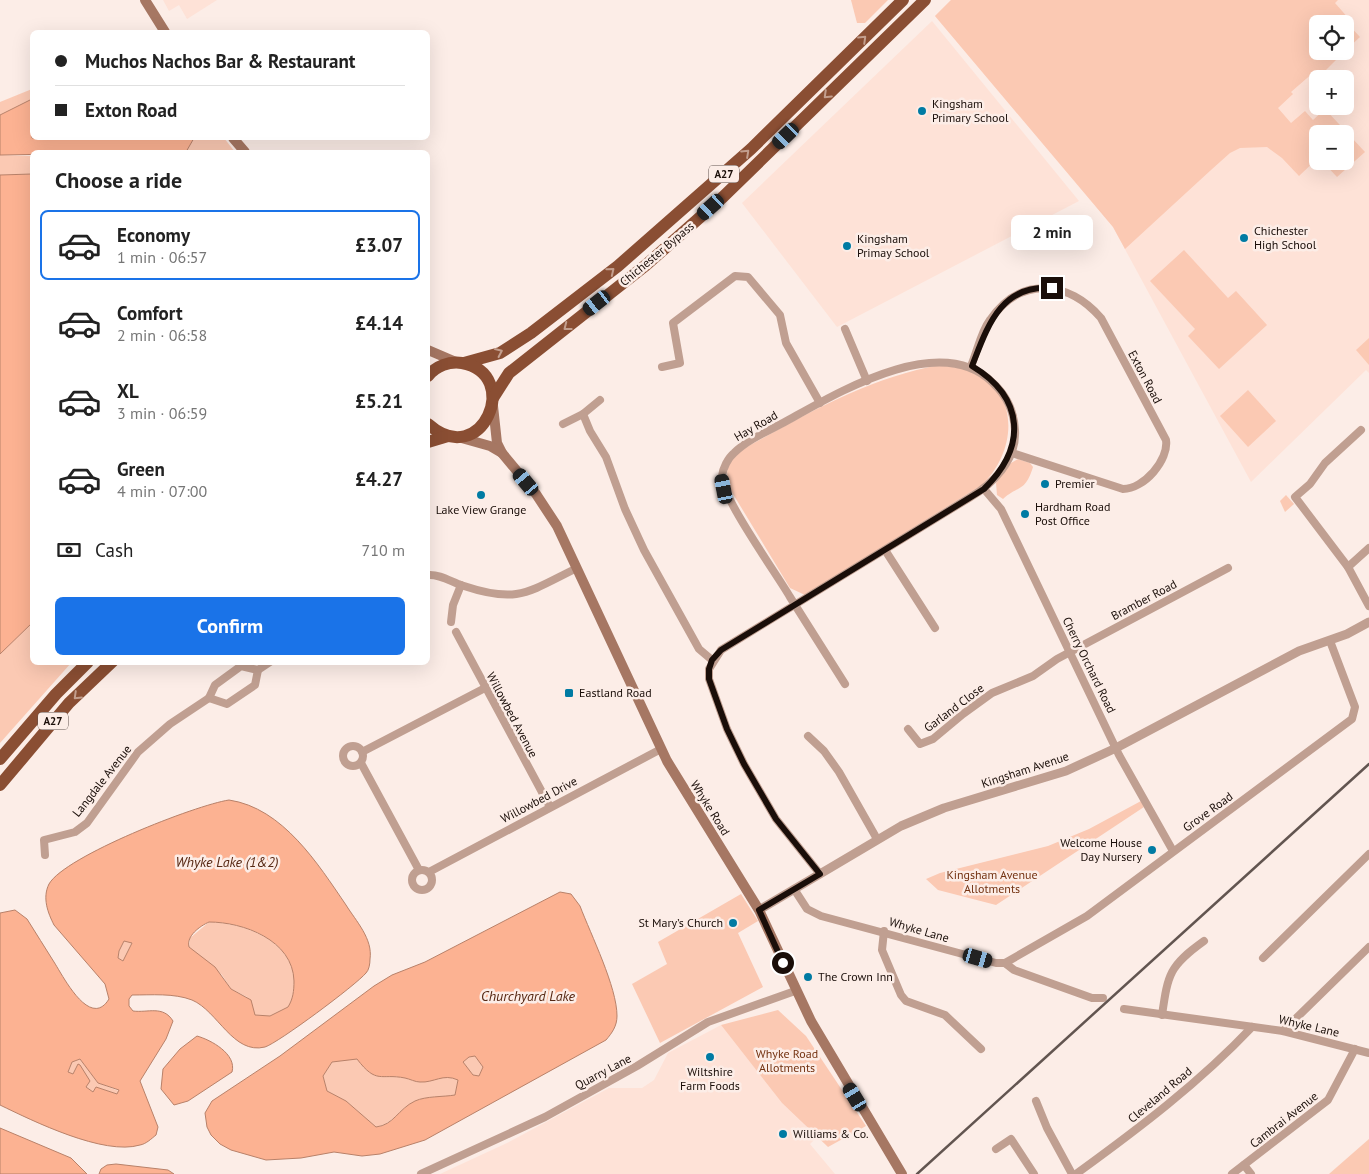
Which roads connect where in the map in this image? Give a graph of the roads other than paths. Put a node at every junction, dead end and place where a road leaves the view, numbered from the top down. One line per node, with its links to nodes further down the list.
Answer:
1 (145, 0): 4 (main road)
2 (903, 0): 9 (highway, Chichester Bypass / A27, one-way to 2)
3 (925, 0): 17 (highway, Chichester Bypass / A27, one-way to 17)
4 (164, 30)
5 (234, 140): 6 (main road)
6 (243, 150)
7 (845, 329): 15 (street)
8 (430, 351): 9 (main road)
9 (460, 363): 14 (highway, Chichester Bypass); 17 (highway)
10 (680, 363): 11 (street); 13 (street); 18 (street)
11 (689, 364)
12 (972, 366): 15 (street, Hay Road); 26 (street, Hay Road); 26 (street, Exton Road)
13 (662, 367)
14 (430, 374)
15 (867, 381): 18 (street, Hay Road)
16 (600, 400): 19 (street)
17 (493, 402): 23 (highway, Chichester Bypass); 25 (main road, Whyke Road)
18 (820, 403): 35 (street, Hay Road)
19 (583, 414): 20 (street); 43 (street)
20 (563, 424)
21 (430, 426): 23 (highway)
22 (1361, 430): 32 (street)
23 (453, 437): 24 (highway); 25 (main road, Whyke Road)
24 (430, 442)
25 (502, 453): 30 (main road, Whyke Road)
26 (1012, 453): 27 (street, Hay Road)
27 (984, 489): 29 (street, Hay Road); 42 (street, Cherry Orchard Road)
28 (1369, 548): 32 (street)
29 (885, 550): 35 (street, Hay Road); 39 (street)
30 (577, 568): 34 (street); 54 (main road, Whyke Road)
31 (1228, 568): 42 (street, Bramber Road)
32 (1348, 568): 36 (street)
33 (430, 575): 34 (street)
34 (461, 585): 37 (street)
35 (795, 605): 43 (street, Hay Road); 48 (street)
36 (1369, 606)
37 (451, 622)
38 (1369, 622): 41 (street, Kingsham Avenue)
39 (935, 628)
40 (456, 632): 49 (street, Willowbed Avenue)
41 (1330, 641): 53 (street, Kingsham Avenue); 61 (street, Grove Road)
42 (1070, 652): 51 (street, Garland Close); 53 (street, Cherry Orchard Road)
43 (712, 660): 66 (street)
44 (85, 665): 56 (highway, A27)
45 (109, 665): 58 (highway, A27, one-way to 58)
46 (266, 665): 47 (street)
47 (258, 670): 50 (street, Langdale Avenue); 50 (street)
48 (846, 684)
49 (485, 688): 55 (street); 59 (street, Willowbed Avenue)
50 (209, 698): 63 (street, Langdale Avenue)
51 (908, 729)
52 (808, 736): 60 (street)
53 (1116, 748): 60 (street, Kingsham Avenue); 61 (street, Cherry Orchard Road)
54 (661, 749): 59 (street, Willowbed Drive); 68 (main road, Whyke Road)
55 (362, 752): 57 (street); 57 (street)
56 (0, 759)
57 (361, 763): 64 (street)
58 (0, 785)
59 (550, 808): 65 (street, Willowbed Drive)
60 (877, 840): 66 (street, Kingsham Avenue)
61 (1173, 851): 73 (street, Grove Road)
62 (1369, 854): 72 (street)
63 (45, 856)
64 (419, 870): 65 (street); 65 (street)
65 (429, 872)
66 (820, 874): 67 (street, Kingsham Avenue)
67 (794, 889): 68 (street, Kingsham Avenue); 69 (street, Whyke Lane)
68 (759, 910): 74 (main road, Whyke Road)
69 (884, 931): 73 (street, Whyke Lane); 80 (street)
70 (1204, 942): 77 (street)
71 (1369, 947): 79 (street)
72 (1263, 958)
73 (1005, 963): 75 (street, Whyke Lane)
74 (795, 990): 86 (street, Quarry Lane); 87 (main road, Whyke Road)
75 (1103, 998)
76 (1124, 1010): 77 (street, Whyke Lane)
77 (1162, 1015): 78 (street, Whyke Lane)
78 (1252, 1026): 79 (street, Whyke Lane); 90 (street, Cleveland Road)
79 (1283, 1030): 81 (street, Whyke Lane)
80 (981, 1049)
81 (1355, 1049): 82 (street, Whyke Lane); 85 (street, Cambrai Avenue)
82 (1369, 1053)
83 (1036, 1100): 89 (street)
84 (996, 1149): 88 (street)
85 (1244, 1165): 91 (street, Cambrai Avenue); 92 (street)
86 (421, 1174)
87 (902, 1174)
88 (1034, 1174)
89 (1072, 1174)
90 (1076, 1174)
91 (1232, 1174)
92 (1251, 1174)

